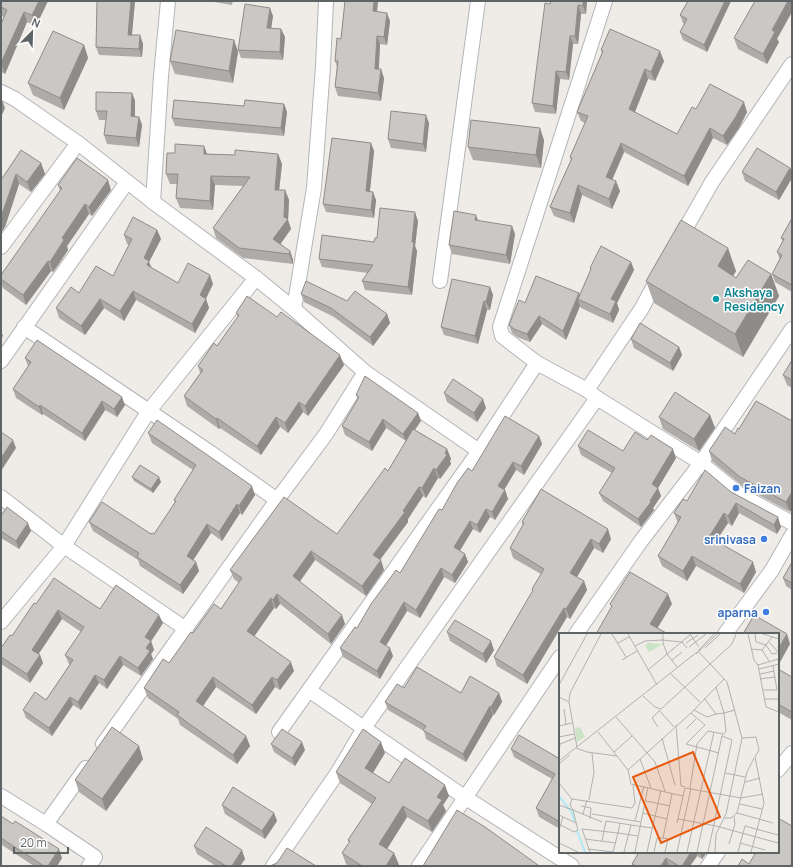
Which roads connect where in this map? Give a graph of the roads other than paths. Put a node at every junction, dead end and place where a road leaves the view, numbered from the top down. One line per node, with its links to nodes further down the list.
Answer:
1 (168, 1): 9 (street)
2 (326, 1): 15 (street)
3 (478, 1): 14 (street)
4 (605, 1): 19 (street)
5 (792, 64): 11 (street)
6 (1, 92): 7 (street)
7 (78, 144): 8 (street); 10 (street)
8 (128, 182): 9 (street); 16 (street)
9 (153, 202): 13 (street)
10 (1, 247)
11 (675, 248)
12 (667, 262): 21 (street)
13 (256, 278): 15 (street); 22 (street)
14 (440, 281)
15 (294, 309): 20 (street)
16 (24, 327): 18 (street); 22 (street)
17 (792, 329): 24 (street)
18 (1, 361)
19 (537, 363): 21 (street); 23 (street)
20 (365, 372): 23 (street); 26 (street)
21 (592, 394): 24 (street); 36 (street)
22 (148, 412): 26 (street); 29 (street)
23 (479, 451): 35 (street)
24 (701, 463): 27 (street); 32 (street)
25 (1, 497): 29 (street)
26 (277, 500): 31 (street)
27 (792, 523)
28 (792, 535): 33 (street)
29 (64, 546): 30 (street); 31 (street)
30 (1, 622)
31 (186, 628): 42 (street)
32 (577, 633)
33 (726, 633)
34 (559, 658): 41 (street)
35 (310, 691): 36 (street); 37 (street)
36 (364, 728): 41 (street); 46 (street)
37 (279, 732)
38 (792, 753): 39 (street)
39 (779, 769)
40 (1, 796): 42 (street)
41 (466, 798): 44 (street); 47 (street)
42 (46, 824): 45 (street)
43 (717, 853): 48 (street)
44 (565, 861)
45 (89, 866)
46 (273, 866)
47 (419, 866)
48 (708, 866)

